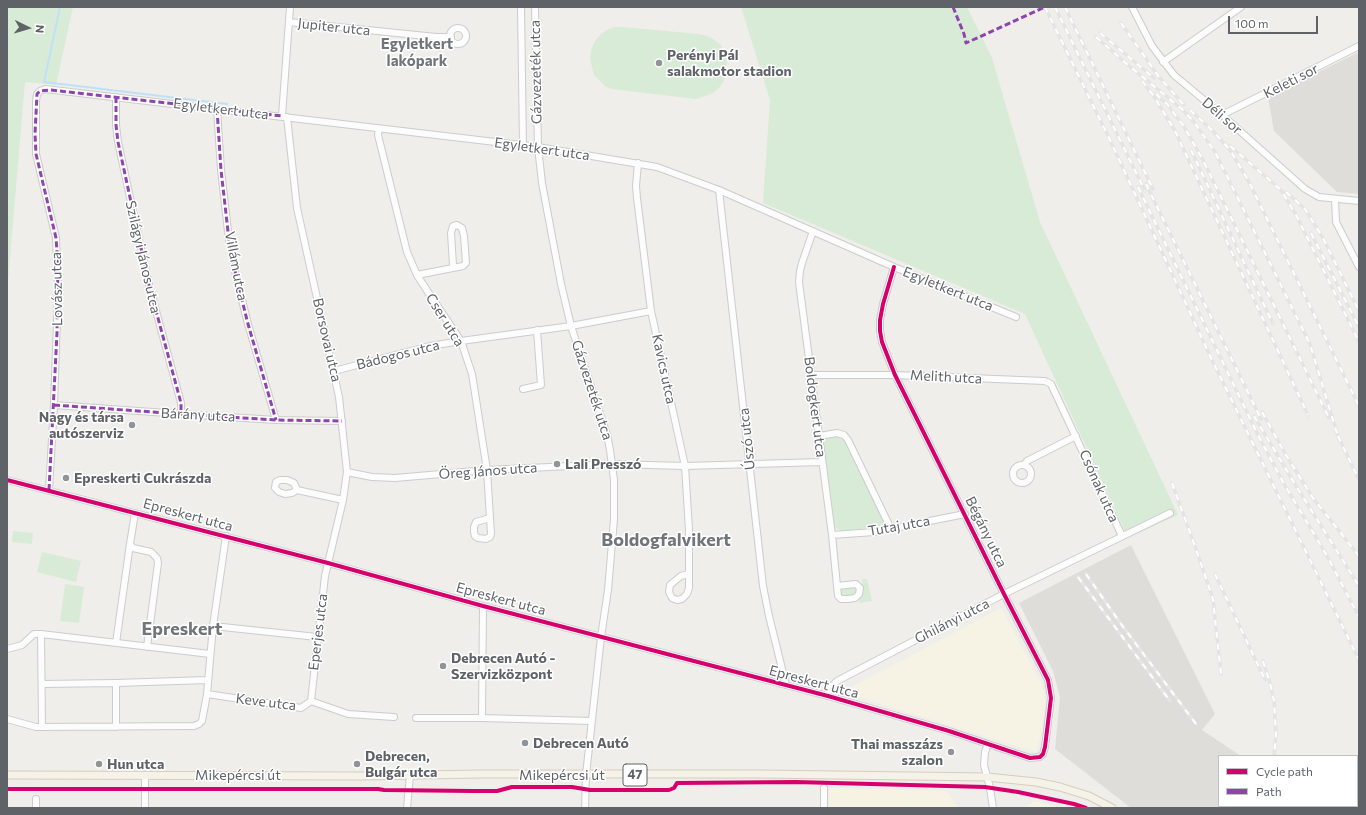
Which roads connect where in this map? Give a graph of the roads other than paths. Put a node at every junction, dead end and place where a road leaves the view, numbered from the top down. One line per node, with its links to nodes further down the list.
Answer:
1 (290, 7): 6 (street, Borsovai utca)
2 (521, 7): 16 (street)
3 (535, 7): 17 (street, Gázvezeték utca)
4 (1132, 7): 9 (street, Déli sor)
5 (1241, 7): 9 (street)
6 (289, 22): 7 (street, Jupiter utca); 14 (street, Borsovai utca)
7 (451, 37)
8 (1359, 46): 13 (street, Keleti sor)
9 (1163, 62): 13 (street, Déli sor)
10 (40, 90): 11 (street, Egyletkert utca); 37 (street, Lovász utca)
11 (116, 97): 12 (street, Egyletkert utca); 38 (street, Szilágyi János utca)
12 (217, 109): 14 (street, Egyletkert utca); 39 (street, Villám utca)
13 (1222, 115): 20 (street, Déli sor)
14 (284, 117): 15 (street, Egyletkert utca); 32 (street, Borsovai utca)
15 (379, 129): 16 (street, Egyletkert utca); 26 (street, Cser utca)
16 (523, 146): 17 (street, Egyletkert utca)
17 (538, 148): 18 (street, Egyletkert utca); 29 (street, Gázvezeték utca)
18 (638, 163): 19 (street, Egyletkert utca); 27 (street, Kavics utca)
19 (720, 190): 22 (street, Egyletkert utca); 45 (street, Úszó utca)
20 (1335, 199): 21 (street, Déli sor); 24 (street)
21 (1359, 201)
22 (813, 231): 25 (street, Egyletkert utca); 33 (street, Boldogkert utca)
23 (453, 265): 26 (street)
24 (1359, 266)
25 (894, 267): 28 (street, Egyletkert utca); 34 (street, Bégány utca)
26 (417, 275): 31 (street, Cser utca)
27 (651, 311): 29 (street, Bádogos utca); 47 (street, Kavics utca)
28 (1016, 317)
29 (571, 326): 30 (street, Bádogos utca); 44 (street, Gázvezeték utca)
30 (537, 330): 31 (street, Bádogos utca); 36 (street)
31 (461, 341): 32 (street, Bádogos utca); 48 (street, Cser utca)
32 (334, 371): 40 (street, Borsovai utca)
33 (811, 375): 34 (street, Melith utca); 41 (street, Boldogkert utca)
34 (895, 375): 35 (street, Melith utca); 56 (street, Bégány utca)
35 (1055, 389): 42 (street, Csónak utca)
36 (523, 390)
37 (54, 405): 38 (street, Bárány utca); 51 (street, Lovász utca)
38 (181, 414): 39 (street, Bárány utca)
39 (276, 420): 40 (street, Bárány utca)
40 (342, 421): 49 (street, Borsovai utca)
41 (819, 436): 43 (street, Boldogkert utca); 58 (street)
42 (1076, 436): 46 (street, Csónak utca); 61 (street, Csónak utca)
43 (822, 462): 45 (street, Öreg János utca); 59 (street, Boldogkert utca)
44 (612, 464): 47 (street, Öreg János utca); 48 (street, Öreg János utca); 70 (street, Gázvezeték utca)
45 (750, 464): 47 (street, Öreg János utca); 79 (street, Úszó utca)
46 (1024, 465)
47 (685, 466): 64 (street, Kavics utca)
48 (486, 470): 49 (street, Öreg János utca); 57 (street, Cser utca)
49 (347, 472): 53 (street, Borsovai utca)
50 (7, 480): 51 (street, Epreskert utca)
51 (49, 490): 54 (street, Epreskert utca)
52 (297, 490): 53 (street)
53 (343, 500): 63 (street, Borsovai utca)
54 (135, 512): 60 (street, Epreskert utca); 62 (street)
55 (1170, 513): 61 (street, Ghilányi utca)
56 (965, 514): 58 (street, Tutaj utca); 66 (street, Bégány utca)
57 (490, 518)
58 (891, 528): 59 (street, Tutaj utca)
59 (832, 535): 65 (street, Boldogkert utca)
60 (226, 536): 63 (street, Epreskert utca); 68 (street)
61 (1122, 536): 66 (street, Ghilányi utca)
62 (130, 544): 72 (street); 73 (street)
63 (328, 563): 67 (street, Epreskert utca); 71 (street, Eperjes utca)
64 (688, 574)
65 (837, 586)
66 (1004, 594): 81 (street, Ghilányi utca); 90 (street, Bégány utca)
67 (483, 606): 70 (street, Epreskert utca); 85 (street)
68 (213, 626): 71 (street); 75 (street)
69 (41, 634): 72 (street); 74 (street); 78 (street)
70 (601, 637): 79 (street, Epreskert utca); 87 (street, Gázvezeték utca)
71 (317, 638): 82 (street, Eperjes utca)
72 (116, 643): 73 (street)
73 (147, 647): 75 (street)
74 (7, 649)
75 (210, 654): 76 (street)
76 (208, 680): 77 (street); 80 (street)
77 (116, 683): 78 (street); 89 (street)
78 (42, 684): 88 (street)
79 (786, 685): 81 (street, Epreskert utca)
80 (207, 694): 82 (street, Keve utca); 89 (street)
81 (828, 696): 90 (street, Epreskert utca)
82 (311, 701): 83 (street, Keve utca)
83 (394, 717)
84 (416, 718): 85 (street)
85 (482, 718): 87 (street)
86 (7, 719): 88 (street)
87 (592, 720): 94 (street, Gázvezeték utca)
88 (42, 727): 89 (street)
89 (116, 727)
90 (988, 744): 95 (street)
91 (7, 774): 92 (main road, Mikepércsi út / 47)
92 (145, 775): 93 (main road, Mikepércsi út / 47); 99 (street)
93 (410, 775): 94 (main road, Mikepércsi út / 47); 100 (street)
94 (586, 775): 95 (main road, Mikepércsi út / 47); 101 (street, Gázvezeték utca)
95 (987, 777): 103 (street); 104 (main road, Mikepércsi út / 47)
96 (824, 788): 102 (street)
97 (36, 799): 98 (street)
98 (36, 808)
99 (145, 808)
100 (406, 808)
101 (585, 808)
102 (824, 808)
103 (992, 808)
104 (1112, 808)

